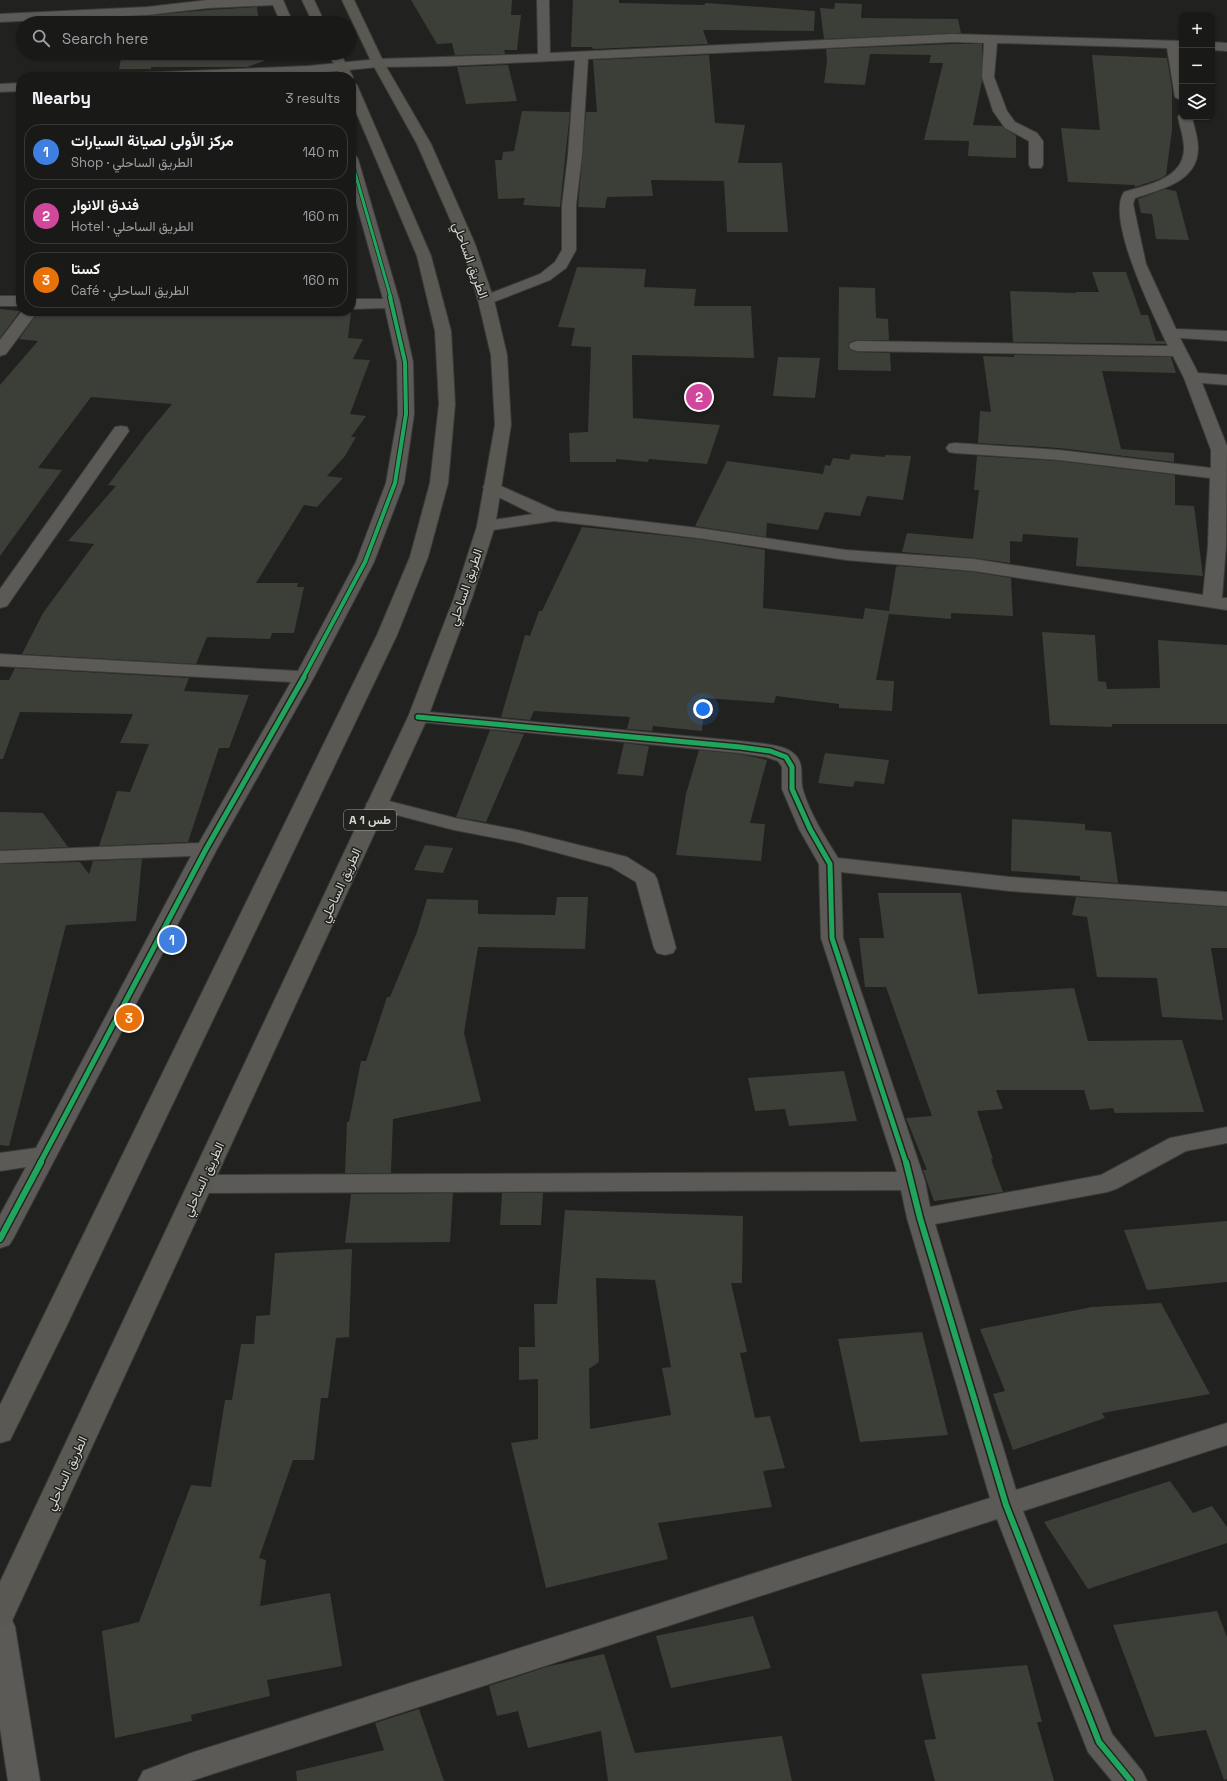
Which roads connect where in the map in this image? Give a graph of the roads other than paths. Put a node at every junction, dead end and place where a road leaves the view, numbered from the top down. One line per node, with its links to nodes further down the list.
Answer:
1 (277, 0): 5 (street); 6 (street)
2 (308, 0): 7 (highway)
3 (348, 0): 9 (highway, الطريق الساحلي / A 1 طس)
4 (543, 0): 17 (street)
5 (42, 16)
6 (284, 16)
7 (316, 16)
8 (356, 16): 20 (highway, الطريق الساحلي / A 1 طس)
9 (356, 16)
10 (16, 17): 11 (street)
11 (0, 18)
12 (991, 38): 13 (street); 16 (street); 29 (street)
13 (1178, 45): 24 (street)
14 (1215, 46): 15 (street)
15 (1227, 47)
16 (582, 55): 17 (street); 31 (street)
17 (544, 56): 20 (street)
18 (338, 60): 22 (highway)
19 (307, 68): 21 (street); 22 (street)
20 (382, 69): 22 (street); 23 (street); 31 (highway, الطريق الساحلي / A 1 طس)
21 (232, 72)
22 (344, 72)
23 (356, 77)
24 (1181, 84)
25 (16, 87): 26 (street)
26 (0, 88)
27 (356, 97): 69 (highway)
28 (1186, 120): 37 (street)
29 (1036, 165)
30 (356, 177): 34 (street)
31 (486, 300): 48 (highway, الطريق الساحلي / A 1 طس)
32 (0, 301): 33 (street)
33 (16, 301)
34 (392, 303): 35 (street); 54 (street)
35 (356, 304)
36 (26, 316): 40 (street)
37 (1170, 333): 38 (street); 41 (street)
38 (1227, 336)
39 (857, 346): 41 (street)
40 (0, 351)
41 (1179, 351): 42 (street)
42 (1192, 378): 43 (street); 44 (street)
43 (1227, 380)
44 (1219, 425): 47 (street)
45 (121, 431): 51 (street)
46 (956, 448): 47 (street)
47 (1219, 474): 52 (street)
48 (492, 487): 49 (street); 50 (highway, الطريق الساحلي / A 1 طس)
49 (554, 516): 50 (street); 52 (street)
50 (486, 526): 55 (highway, الطريق الساحلي / A 1 طس)
51 (0, 602)
52 (1220, 603)
53 (0, 660): 54 (street)
54 (304, 677): 57 (street)
55 (418, 716): 56 (highway, الطريق الساحلي / A 1 طس); 59 (street)
56 (377, 804): 61 (street); 66 (highway, الطريق الساحلي / A 1 طس)
57 (206, 849): 58 (street); 63 (street)
58 (0, 857)
59 (830, 864): 60 (street); 65 (street)
60 (1227, 899)
61 (665, 948)
62 (1227, 1135): 67 (street)
63 (45, 1155): 64 (street); 68 (street)
64 (0, 1162)
65 (912, 1181): 66 (street); 67 (street)
66 (201, 1184): 72 (highway, الطريق الساحلي / A 1 طس)
67 (920, 1218): 71 (street)
68 (0, 1239)
69 (0, 1432)
70 (1227, 1434): 71 (street)
71 (1006, 1505): 75 (street); 76 (street)
72 (0, 1614)
73 (0, 1627): 74 (street)
74 (24, 1781)
75 (154, 1781)
76 (1131, 1781)

